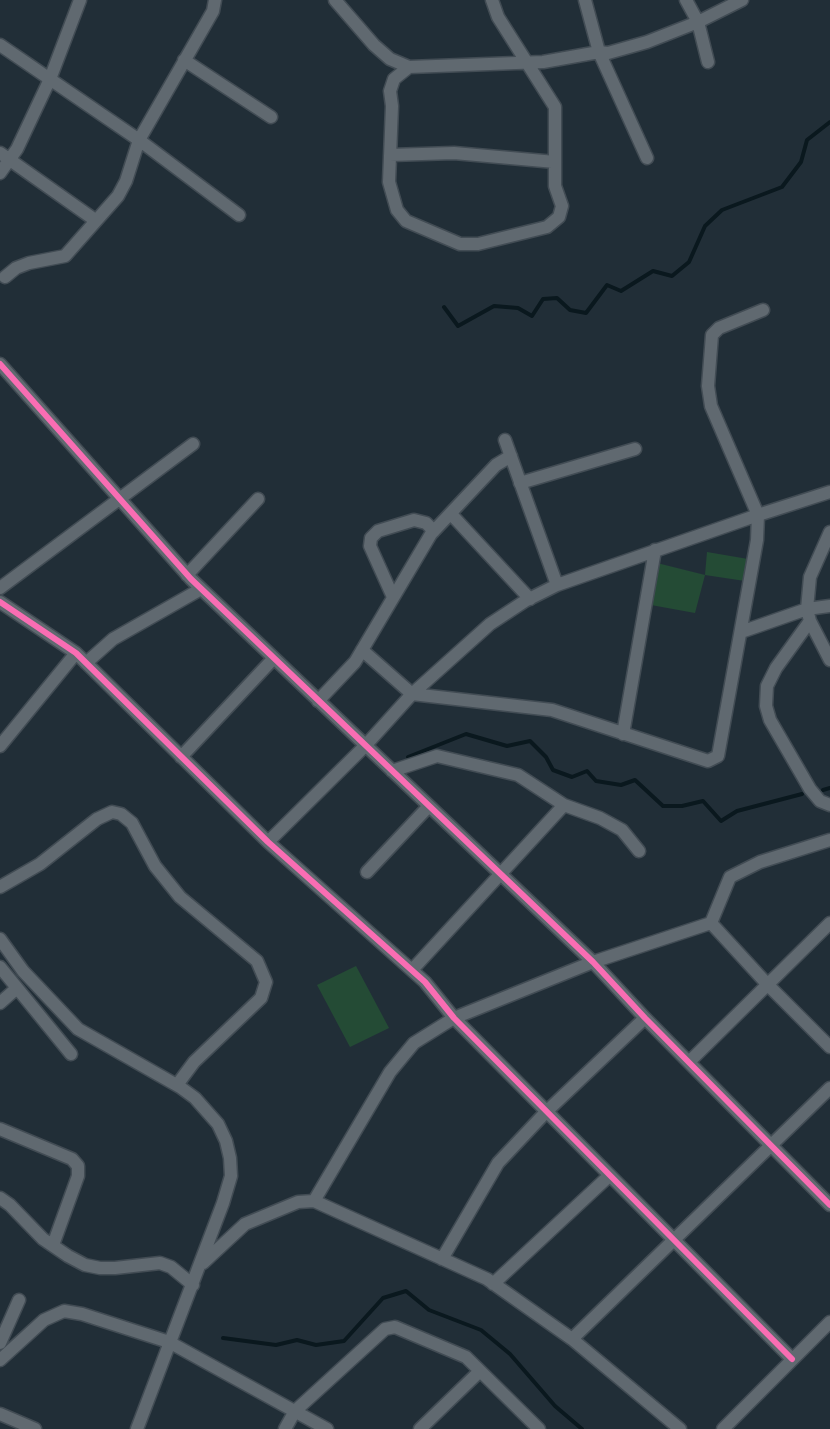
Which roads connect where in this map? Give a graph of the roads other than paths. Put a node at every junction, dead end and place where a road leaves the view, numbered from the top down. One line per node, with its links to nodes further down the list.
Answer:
1 (80, 0): 15 (street)
2 (216, 0): 11 (street)
3 (335, 0): 14 (street)
4 (492, 0): 12 (street)
5 (585, 0): 10 (street)
6 (686, 0): 8 (street)
7 (742, 0): 8 (street)
8 (698, 22): 10 (street); 13 (street)
9 (0, 45): 15 (street)
10 (599, 52): 12 (street); 20 (street)
11 (184, 60): 16 (street); 17 (street)
12 (528, 62): 14 (street); 21 (street)
13 (708, 62)
14 (409, 67): 18 (street)
15 (50, 79): 17 (street); 19 (street)
16 (271, 117)
17 (139, 140): 23 (street); 24 (street)
18 (390, 155): 21 (street); 21 (street)
19 (5, 156): 22 (street); 24 (street)
20 (647, 158)
21 (555, 162)
22 (0, 173)
23 (239, 215)
24 (95, 220): 25 (street)
25 (5, 277)
26 (763, 310): 37 (street)
27 (0, 364): 34 (street)
28 (505, 440): 31 (street)
29 (193, 444): 34 (street)
30 (635, 449): 32 (street)
31 (511, 456): 32 (street); 36 (street)
32 (520, 483): 42 (street)
33 (830, 492): 37 (street)
34 (119, 498): 41 (street); 43 (street)
35 (258, 499): 41 (street)
36 (451, 514): 38 (street); 46 (street)
37 (758, 515): 40 (street); 50 (street)
38 (434, 531): 45 (street); 45 (street)
39 (830, 532): 49 (street)
40 (655, 550): 42 (street); 58 (street)
41 (187, 575): 44 (street)
42 (557, 585): 46 (street)
43 (0, 588)
44 (201, 589): 53 (street); 55 (street)
45 (393, 597): 51 (street)
46 (530, 599): 56 (street)
47 (0, 602): 52 (street)
48 (830, 606): 49 (street)
49 (809, 615): 50 (street); 54 (street); 63 (street)
50 (741, 632): 58 (street)
51 (362, 650): 56 (street); 57 (street)
52 (76, 653): 55 (street); 59 (street)
53 (274, 658): 57 (street); 61 (street)
54 (830, 660)
55 (86, 663): 61 (street)
56 (412, 694): 58 (street); 60 (street)
57 (318, 701): 60 (street)
58 (623, 734)
59 (0, 746)
60 (365, 746): 62 (street); 67 (street)
61 (182, 757): 67 (street)
62 (392, 771): 64 (street); 65 (street)
63 (830, 805)
64 (429, 806): 69 (street); 70 (street)
65 (564, 806): 68 (street); 70 (street)
66 (830, 840): 73 (street)
67 (268, 842): 77 (street)
68 (639, 851)
69 (367, 872)
70 (500, 873): 75 (street); 77 (street)
71 (0, 888): 86 (street)
72 (830, 922): 78 (street)
73 (711, 923): 75 (street); 78 (street)
74 (0, 939): 86 (street)
75 (593, 962): 81 (street); 82 (street)
76 (0, 966): 79 (street)
77 (412, 970): 81 (street)
78 (768, 985): 83 (street); 85 (street)
79 (17, 988): 80 (street); 84 (street)
80 (0, 1003)
81 (454, 1018): 88 (street); 93 (street)
82 (645, 1018): 85 (street); 88 (street)
83 (830, 1047)
84 (71, 1054)
85 (688, 1062): 90 (street)
86 (177, 1085): 98 (street)
87 (830, 1088): 90 (street)
88 (546, 1112): 91 (street); 97 (street)
89 (0, 1129): 96 (street)
90 (771, 1145): 94 (street); 95 (street)
91 (609, 1176): 95 (street); 99 (street)
92 (0, 1198): 96 (street)
93 (314, 1202): 97 (street); 98 (street)
94 (830, 1205)
95 (674, 1241): 103 (street); 106 (street)
96 (53, 1245): 100 (street)
97 (442, 1259): 99 (street)
98 (201, 1265): 100 (street)
99 (493, 1284): 103 (street)
100 (193, 1285): 104 (street)
101 (19, 1300): 105 (street)
102 (830, 1322): 106 (street)
103 (572, 1339): 117 (street)
104 (169, 1342): 107 (street); 109 (street); 112 (street)
105 (0, 1343)
106 (792, 1359): 118 (street)
107 (0, 1360)
108 (480, 1371): 109 (street); 115 (street); 116 (street)
109 (295, 1411): 113 (street); 114 (street)
110 (0, 1414): 111 (street)
111 (35, 1429)
112 (137, 1429)
113 (285, 1429)
114 (327, 1429)
115 (420, 1429)
116 (539, 1429)
117 (680, 1429)
118 (723, 1429)

